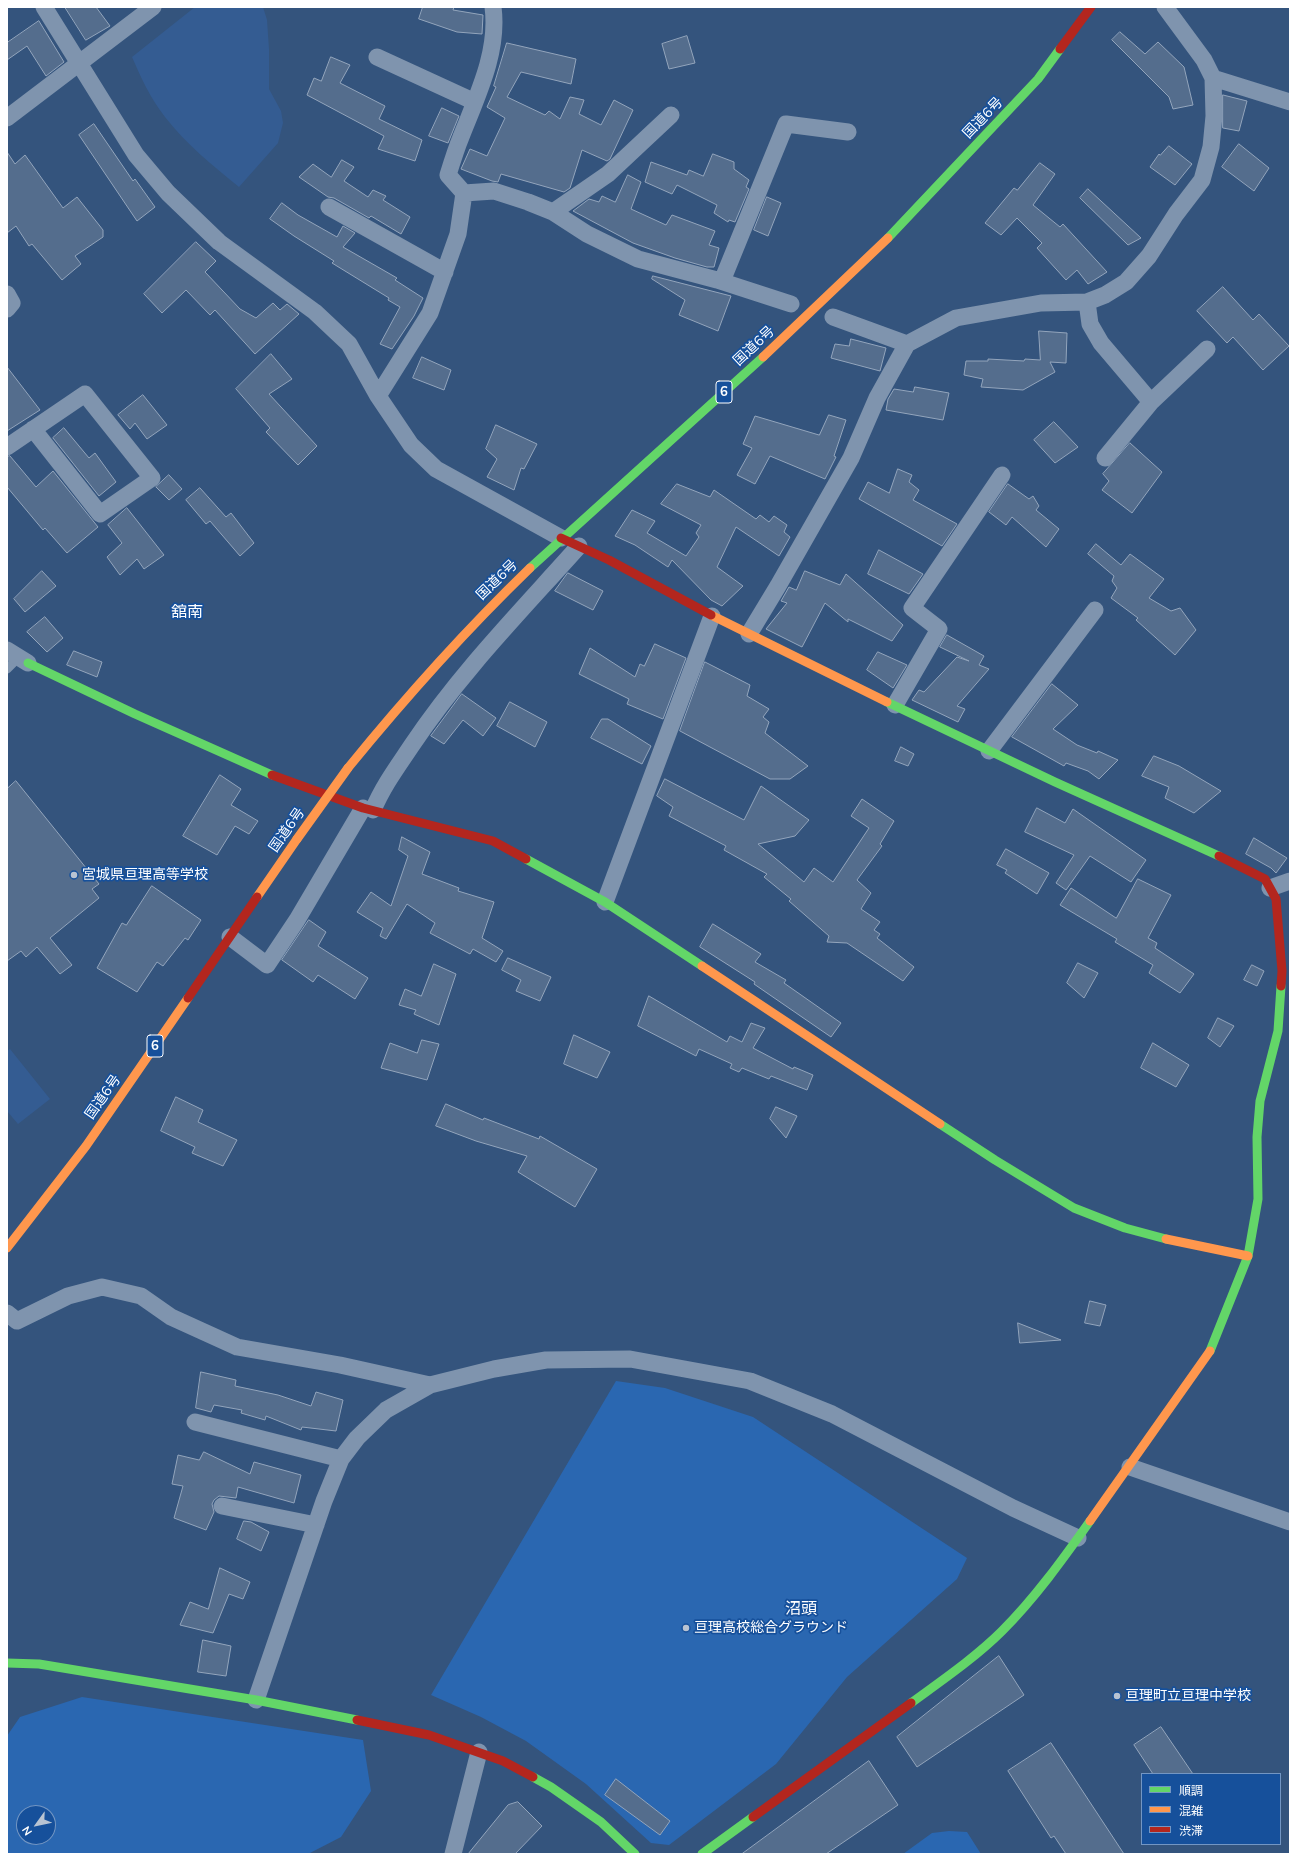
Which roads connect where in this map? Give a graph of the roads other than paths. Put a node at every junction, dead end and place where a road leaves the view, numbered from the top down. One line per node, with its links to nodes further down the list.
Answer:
1 (44, 7): 7 (street)
2 (153, 7): 7 (street)
3 (493, 7): 9 (street)
4 (1091, 7): 32 (main road, 国道6号 / 6)
5 (1165, 7): 8 (street)
6 (376, 57): 9 (street)
7 (80, 64): 12 (street); 26 (street)
8 (1213, 78): 10 (street); 20 (street)
9 (475, 102): 14 (street)
10 (1290, 102)
11 (671, 115): 16 (street)
12 (7, 118)
13 (848, 132): 18 (street)
14 (464, 193): 16 (street); 17 (street)
15 (329, 207): 17 (street)
16 (553, 212): 18 (street)
17 (445, 272): 26 (street)
18 (722, 281): 21 (street)
19 (7, 294): 22 (street)
20 (1087, 302): 24 (street); 27 (street)
21 (791, 304)
22 (7, 309)
23 (832, 317): 24 (street)
24 (907, 344): 36 (street)
25 (1207, 349): 27 (street)
26 (378, 396): 32 (street)
27 (1151, 402): 30 (street)
28 (33, 429): 28 (street); 29 (street)
29 (7, 447)
30 (1105, 458)
31 (1002, 476): 38 (street)
32 (561, 538): 33 (main road); 44 (main road, 国道6号 / 6, bridge)
33 (579, 546): 35 (main road); 40 (street)
34 (1095, 610): 39 (street)
35 (712, 616): 36 (main road); 43 (street)
36 (748, 634): 38 (main road)
37 (15, 660): 40 (main road)
38 (895, 706): 39 (main road)
39 (989, 750): 42 (main road)
40 (368, 809): 43 (main road); 44 (street)
41 (1290, 881): 42 (street)
42 (1270, 888): 46 (main road)
43 (605, 902): 46 (main road)
44 (230, 937): 45 (main road, 国道6号 / 6)
45 (7, 1248)
46 (1248, 1256): 51 (main road)
47 (9, 1315): 48 (street)
48 (430, 1385): 50 (street); 55 (street)
49 (195, 1422): 50 (street)
50 (341, 1459): 54 (street)
51 (1130, 1467): 53 (street); 55 (main road)
52 (222, 1506): 54 (street)
53 (1290, 1522)
54 (316, 1525): 57 (street)
55 (1078, 1538): 61 (main road)
56 (7, 1663): 57 (main road)
57 (256, 1700): 58 (main road)
58 (480, 1752): 59 (main road); 60 (street)
59 (626, 1851)
60 (453, 1854)
61 (702, 1854)

